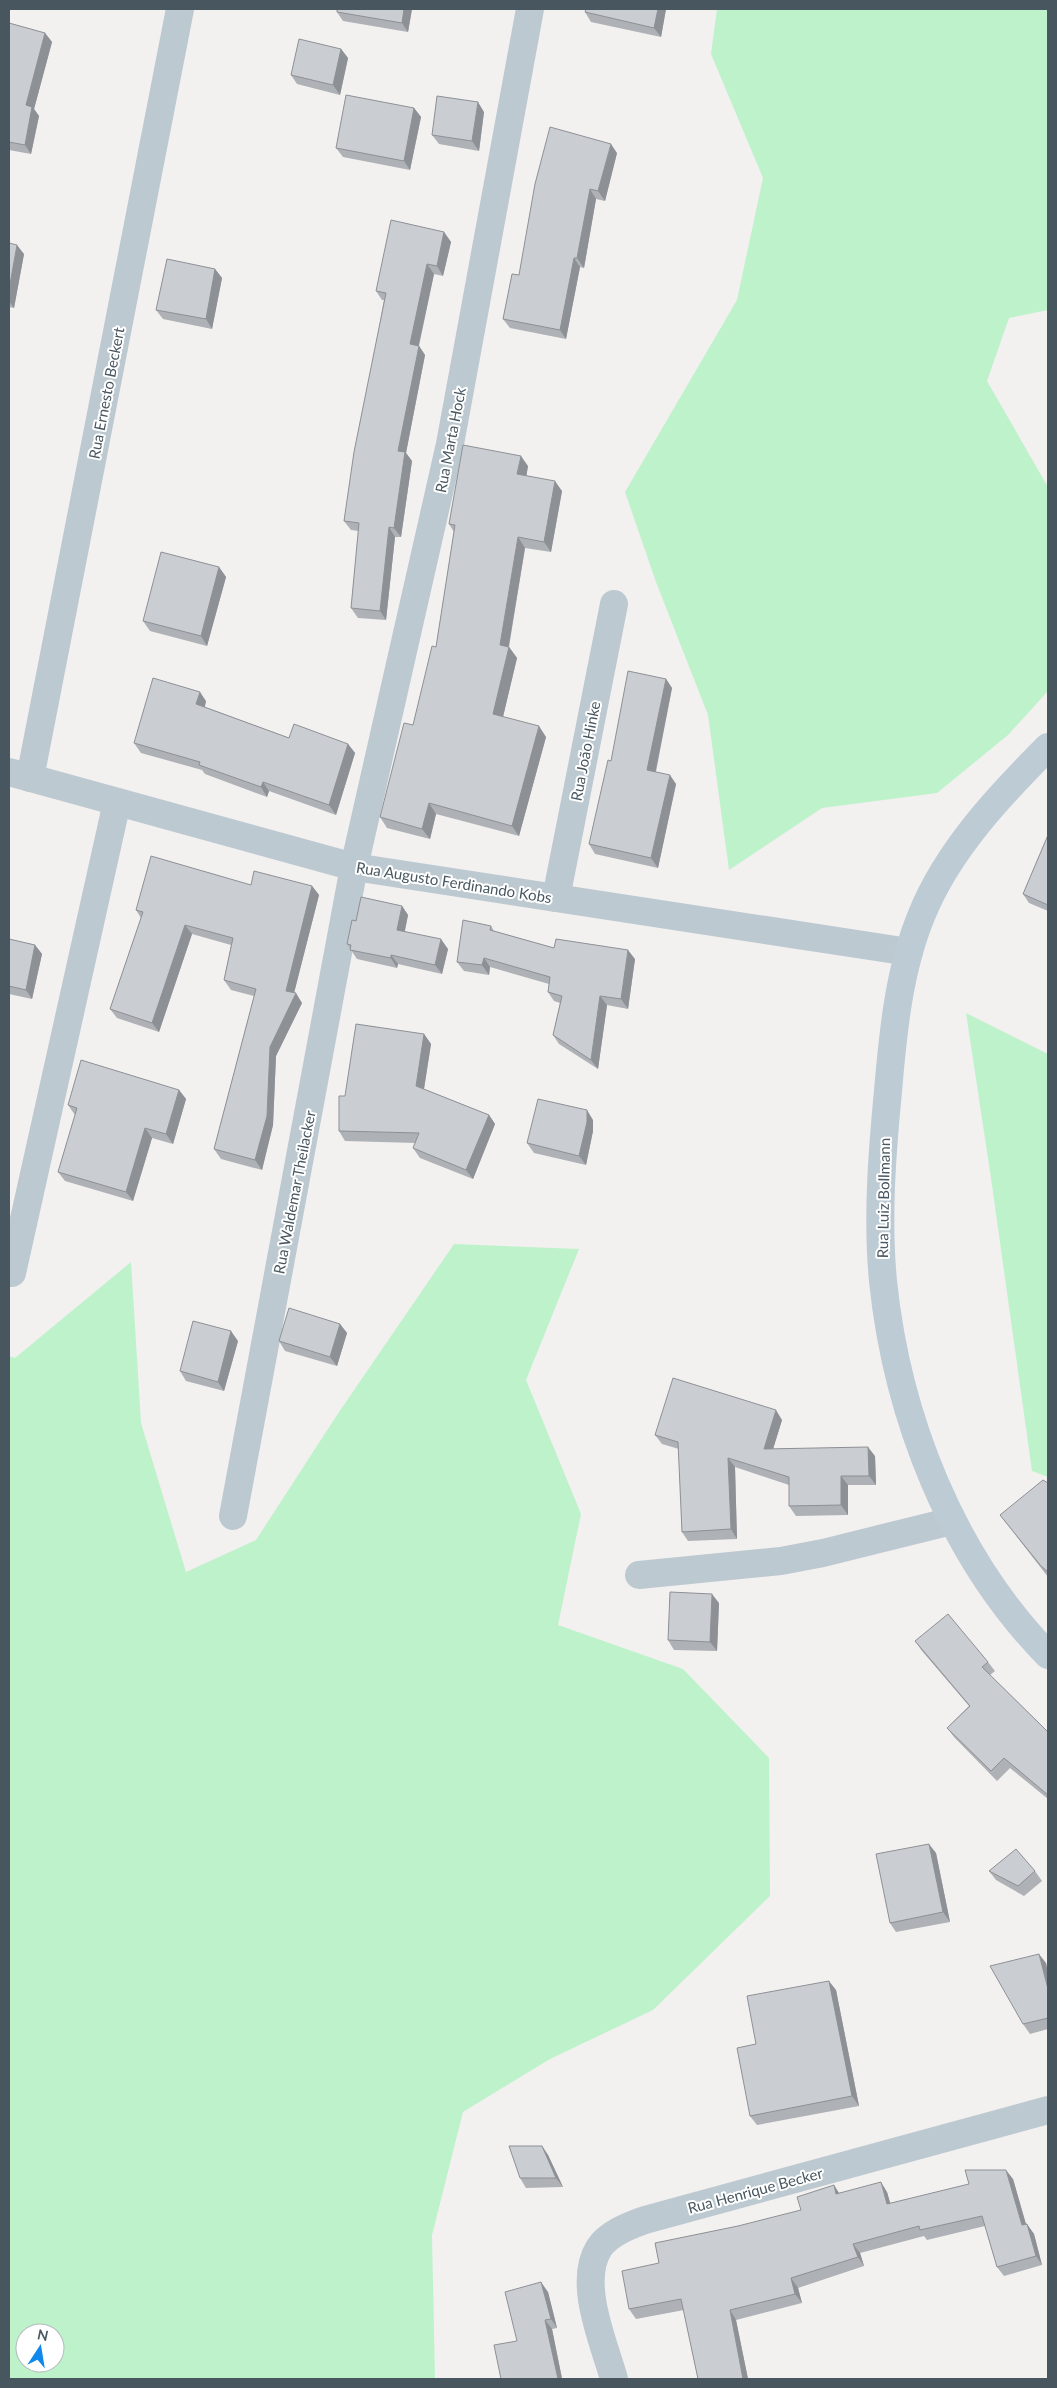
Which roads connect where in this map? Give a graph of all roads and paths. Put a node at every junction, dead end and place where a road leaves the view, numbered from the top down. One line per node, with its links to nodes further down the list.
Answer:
1 (180, 9): 5 (street, Rua Ernesto Beckert)
2 (530, 9): 7 (street, Rua Marta Hock)
3 (614, 604): 8 (street, Rua João Hinke)
4 (1048, 747): 9 (main road, Rua Luiz Bollmann)
5 (20, 775): 6 (street, Rua Augusto Ferdinando Kobs)
6 (117, 802): 7 (street, Rua Augusto Ferdinando Kobs); 10 (street)
7 (354, 867): 8 (street, Rua Augusto Ferdinando Kobs); 11 (street, Rua Waldemar Theilacker)
8 (556, 898): 9 (street, Rua Augusto Ferdinando Kobs)
9 (909, 952): 12 (main road, Rua Luiz Bollmann)
10 (12, 1273)
11 (233, 1516)
12 (952, 1521): 13 (street); 14 (main road, Rua Luiz Bollmann)
13 (639, 1575)
14 (1048, 1655)
15 (1048, 2110): 16 (street, Rua Henrique Becker)
16 (614, 2379)

